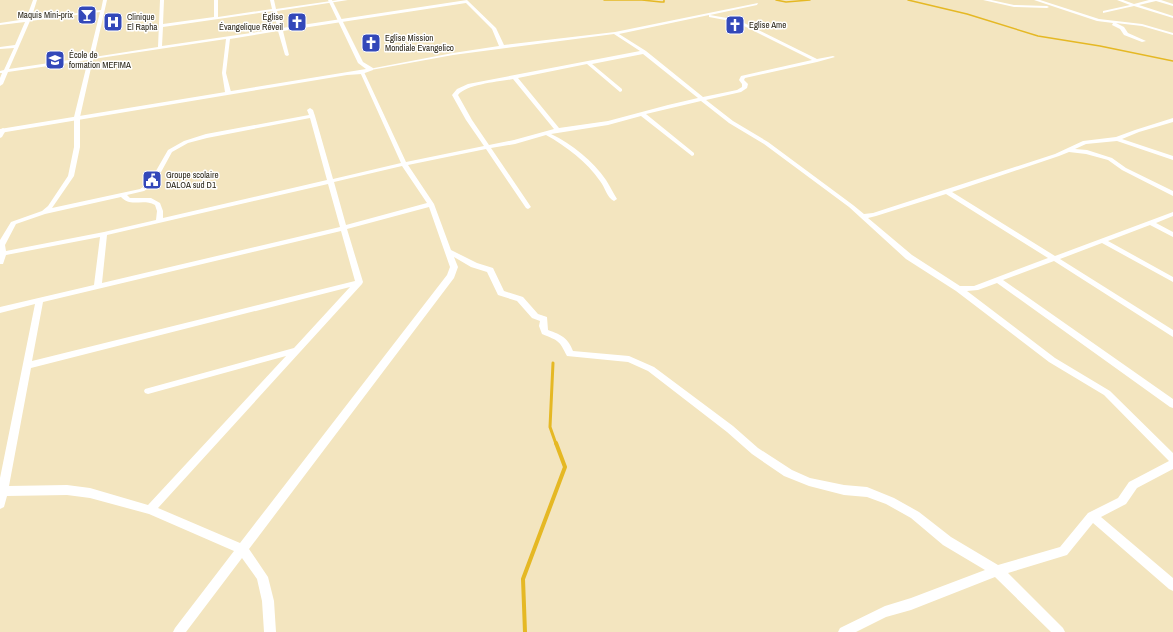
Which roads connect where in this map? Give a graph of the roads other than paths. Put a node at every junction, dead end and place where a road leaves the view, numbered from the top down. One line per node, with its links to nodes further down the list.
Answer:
1 (35, 0): 24 (street)
2 (105, 0): 19 (street)
3 (162, 0): 28 (street)
4 (216, 0): 23 (street)
5 (272, 0): 18 (street)
6 (346, 0): 11 (street)
7 (985, 0): 17 (street)
8 (1050, 0): 13 (street)
9 (1119, 0): 15 (street)
10 (1156, 0): 15 (street); 16 (street)
11 (331, 1): 18 (street); 25 (street)
12 (466, 1): 25 (street); 35 (street)
13 (1038, 1): 17 (street)
14 (757, 4): 21 (street)
15 (1134, 5): 20 (street); 22 (street)
16 (1173, 5)
17 (1059, 7): 26 (street)
18 (275, 10): 23 (street); 29 (street)
19 (102, 11): 24 (street); 41 (street)
20 (1104, 12)
21 (705, 15): 30 (street); 42 (street)
22 (1173, 17)
23 (216, 18): 28 (street)
24 (28, 21): 27 (street); 34 (street)
25 (342, 21): 29 (street); 44 (street)
26 (1110, 22): 31 (street); 33 (street)
27 (0, 24)
28 (161, 26): 37 (street)
29 (281, 30): 32 (street); 39 (street)
30 (615, 33): 35 (street); 38 (street)
31 (1173, 34)
32 (228, 38): 37 (street); 51 (street)
33 (1144, 40)
34 (16, 46): 36 (street); 47 (street)
35 (502, 47): 45 (street)
36 (0, 48)
37 (160, 48): 41 (street)
38 (644, 52): 43 (street); 52 (street)
39 (287, 55)
40 (833, 58): 42 (street)
41 (91, 59): 47 (street); 54 (street)
42 (817, 61): 52 (street)
43 (588, 63): 48 (street); 50 (street)
44 (361, 68): 45 (street); 51 (street); 64 (street)
45 (371, 69)
46 (0, 72): 47 (street)
47 (6, 72): 49 (street)
48 (515, 78): 56 (street); 60 (street)
49 (0, 84)
50 (620, 90)
51 (228, 92): 54 (street)
52 (705, 99): 53 (street); 74 (street)
53 (642, 114): 56 (street); 62 (street)
54 (77, 117): 57 (street); 72 (street)
55 (1173, 120): 59 (street)
56 (558, 130): 58 (street)
57 (1, 132)
58 (546, 133): 60 (street); 69 (street)
59 (1117, 140): 61 (street); 63 (street)
60 (488, 147): 64 (street); 71 (street)
61 (1068, 150): 66 (street); 67 (street)
62 (692, 154)
63 (1173, 158)
64 (404, 164): 65 (street); 70 (street)
65 (331, 182): 68 (street); 75 (street); 77 (street)
66 (946, 191): 74 (street); 83 (street)
67 (1173, 194)
68 (124, 196): 72 (street); 75 (street)
69 (614, 199)
70 (431, 204): 77 (street); 81 (street)
71 (528, 207)
72 (44, 212): 82 (street)
73 (1173, 214): 76 (street)
74 (862, 216): 89 (street)
75 (160, 221): 78 (street)
76 (1150, 222): 79 (street); 80 (street)
77 (344, 228): 87 (street); 88 (street)
78 (104, 234): 82 (street); 88 (street)
79 (1173, 235)
80 (1102, 240): 83 (street); 86 (street)
81 (450, 252): 103 (street); 104 (street)
82 (2, 254): 84 (street)
83 (1054, 259): 85 (street); 92 (street)
84 (0, 262)
85 (998, 280): 89 (street); 96 (street)
86 (1173, 280)
87 (359, 282): 93 (street); 94 (street)
88 (98, 287): 90 (street)
89 (959, 289): 97 (street)
90 (40, 300): 91 (street); 94 (street)
91 (0, 310)
92 (1173, 334)
93 (298, 350): 95 (street); 101 (street)
94 (27, 366): 99 (street)
95 (148, 391)
96 (1173, 404)
97 (1173, 459)
98 (1173, 464): 102 (street)
99 (2, 491): 100 (street); 101 (street)
100 (0, 504)
101 (150, 510): 103 (street)
102 (1092, 516): 104 (street); 105 (street)
103 (242, 549): 106 (street); 107 (street)
104 (997, 571): 108 (street); 109 (street)
105 (1173, 585)
106 (179, 632)
107 (270, 632)
108 (844, 632)
109 (1059, 632)

